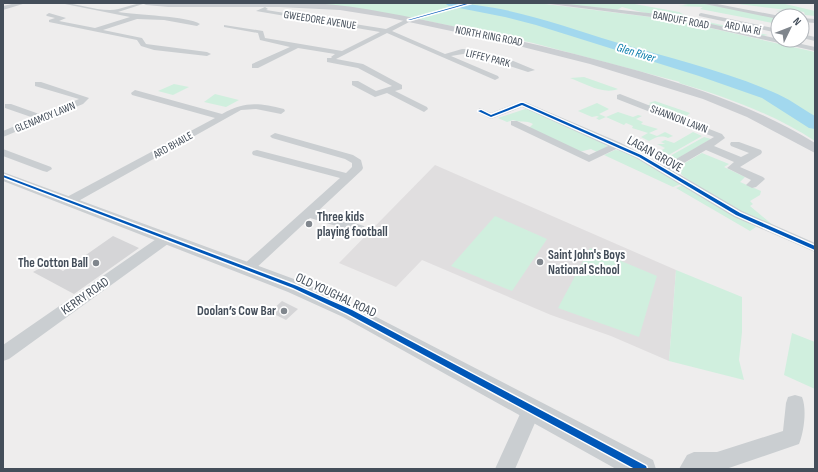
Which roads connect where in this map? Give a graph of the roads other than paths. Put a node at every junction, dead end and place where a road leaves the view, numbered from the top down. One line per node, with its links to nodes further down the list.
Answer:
1 (23, 3): 6 (street)
2 (63, 3): 9 (street)
3 (145, 3): 9 (street); 13 (main road, NORTH RING ROAD)
4 (545, 3): 20 (street, BANDUFF ROAD)
5 (704, 3): 11 (street)
6 (3, 9): 8 (street)
7 (265, 9): 18 (street, GWEEDORE AVENUE)
8 (15, 12)
9 (113, 12): 12 (street)
10 (49, 15): 16 (street)
11 (770, 15)
12 (137, 17): 14 (street); 16 (street)
13 (409, 20): 18 (street); 46 (main road, NORTH RING ROAD)
14 (197, 24)
15 (226, 26): 21 (street)
16 (96, 29): 24 (street)
17 (770, 29): 19 (street, ARD NA RÍ)
18 (388, 31): 23 (street); 25 (street, LIFFEY PARK)
19 (770, 35)
20 (769, 39): 22 (street, BANDUFF ROAD)
21 (297, 46): 23 (street); 26 (street)
22 (815, 49)
23 (341, 53): 31 (street)
24 (207, 54)
25 (445, 56): 27 (street, LIFFEY PARK); 28 (street, LIFFEY PARK)
26 (255, 66)
27 (531, 70)
28 (495, 78)
29 (355, 83): 31 (street)
30 (38, 84): 39 (street, GLENAMOY LAWN)
31 (388, 90): 35 (street)
32 (135, 93): 38 (street)
33 (620, 97): 45 (street, SHANNON LAWN)
34 (8, 106): 39 (street)
35 (424, 109)
36 (480, 110): 44 (street, LAGAN GROVE)
37 (281, 111): 38 (street, ARD BHAILE)
38 (224, 117): 55 (street, ARD BHAILE)
39 (43, 118): 41 (street, GLENAMOY LAWN)
40 (514, 123): 44 (street, LAGAN GROVE)
41 (3, 134)
42 (275, 136): 53 (street)
43 (735, 144): 49 (street)
44 (617, 146): 51 (street, LAGAN GROVE)
45 (705, 146): 49 (street, SHANNON LAWN); 51 (street, SHANNON LAWN)
46 (815, 149)
47 (3, 152): 50 (street)
48 (257, 153): 53 (street)
49 (742, 161): 54 (street)
50 (47, 169)
51 (665, 170): 59 (street, LAGAN GROVE)
52 (3, 176): 55 (street, OLD YOUGHAL ROAD)
53 (348, 177): 56 (street)
54 (752, 185)
55 (69, 201): 58 (street, OLD YOUGHAL ROAD)
56 (310, 214): 57 (street); 60 (street)
57 (360, 229)
58 (167, 238): 60 (street, OLD YOUGHAL ROAD); 61 (street, KERRY ROAD)
59 (815, 248)
60 (248, 268): 63 (street, OLD YOUGHAL ROAD)
61 (3, 354)
62 (795, 403): 66 (street)
63 (532, 409): 64 (street); 65 (street, OLD YOUGHAL ROAD)
64 (505, 469)
65 (643, 469)
66 (689, 469)

